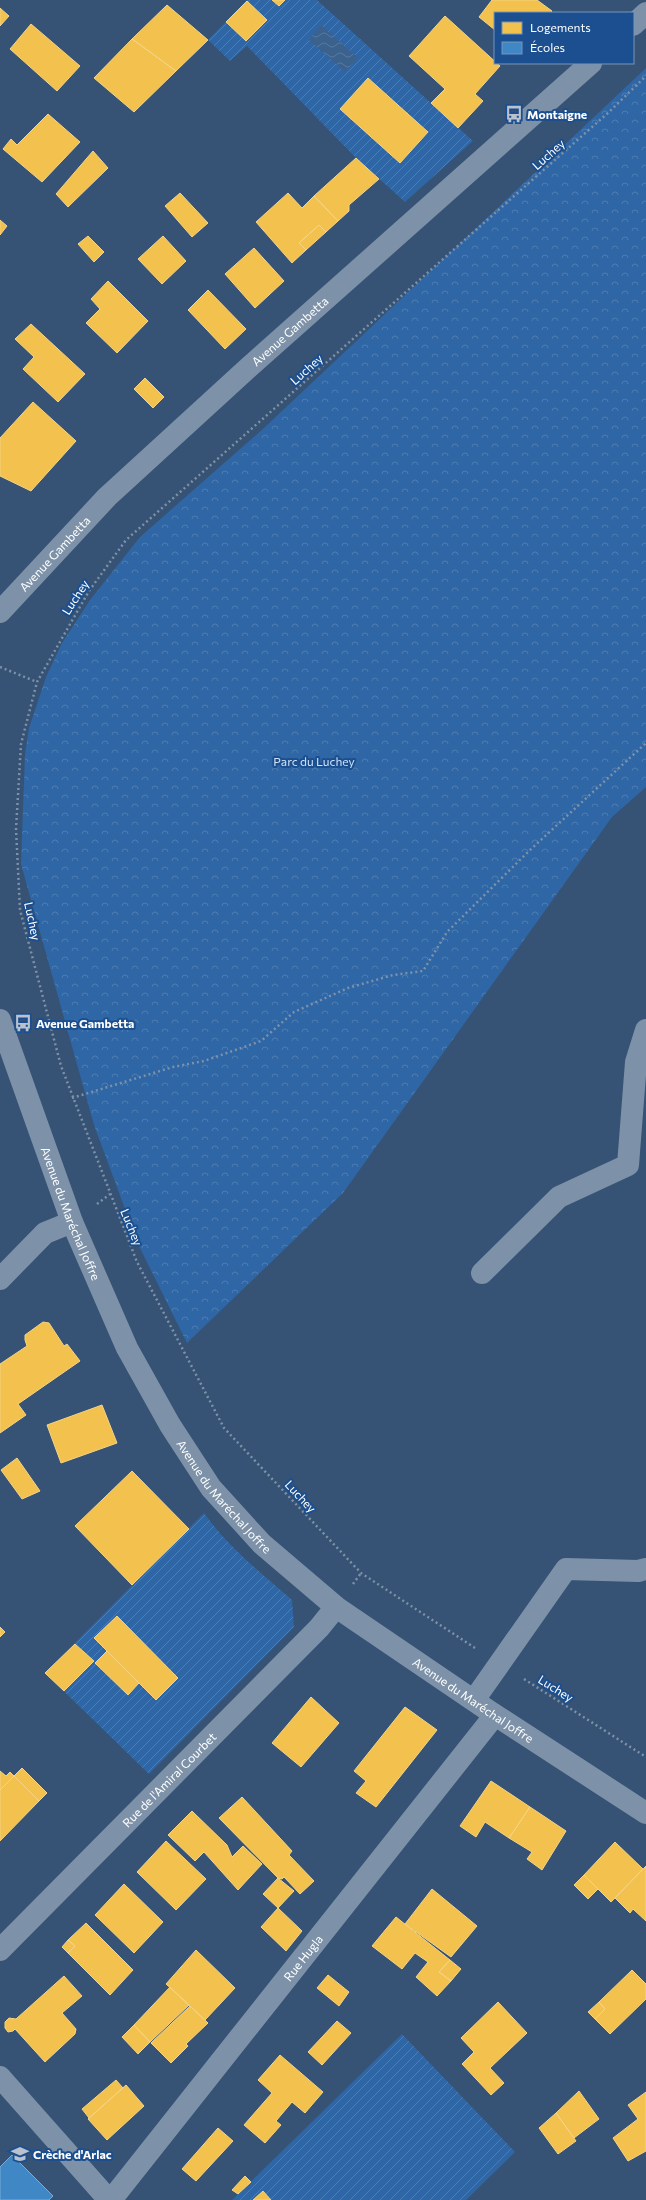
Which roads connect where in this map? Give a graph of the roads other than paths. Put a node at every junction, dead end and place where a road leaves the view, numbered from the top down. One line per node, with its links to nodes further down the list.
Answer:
1 (646, 13): 2 (street)
2 (634, 24)
3 (590, 64): 4 (street, Avenue Gambetta)
4 (0, 612)
5 (0, 1020): 7 (street, Avenue du Maréchal Joffre)
6 (646, 1030): 8 (street)
7 (72, 1222): 9 (street); 11 (street, Avenue du Maréchal Joffre)
8 (482, 1273)
9 (0, 1279)
10 (646, 1569): 12 (street)
11 (336, 1607): 12 (street, Avenue du Maréchal Joffre); 15 (street, Rue de l'Amiral Courbet)
12 (474, 1700): 13 (street, Avenue du Maréchal Joffre)
13 (495, 1715): 14 (street, Avenue du Maréchal Joffre); 17 (street, Rue Hugla)
14 (646, 1813)
15 (0, 1950)
16 (0, 2077): 17 (street)
17 (110, 2200)

